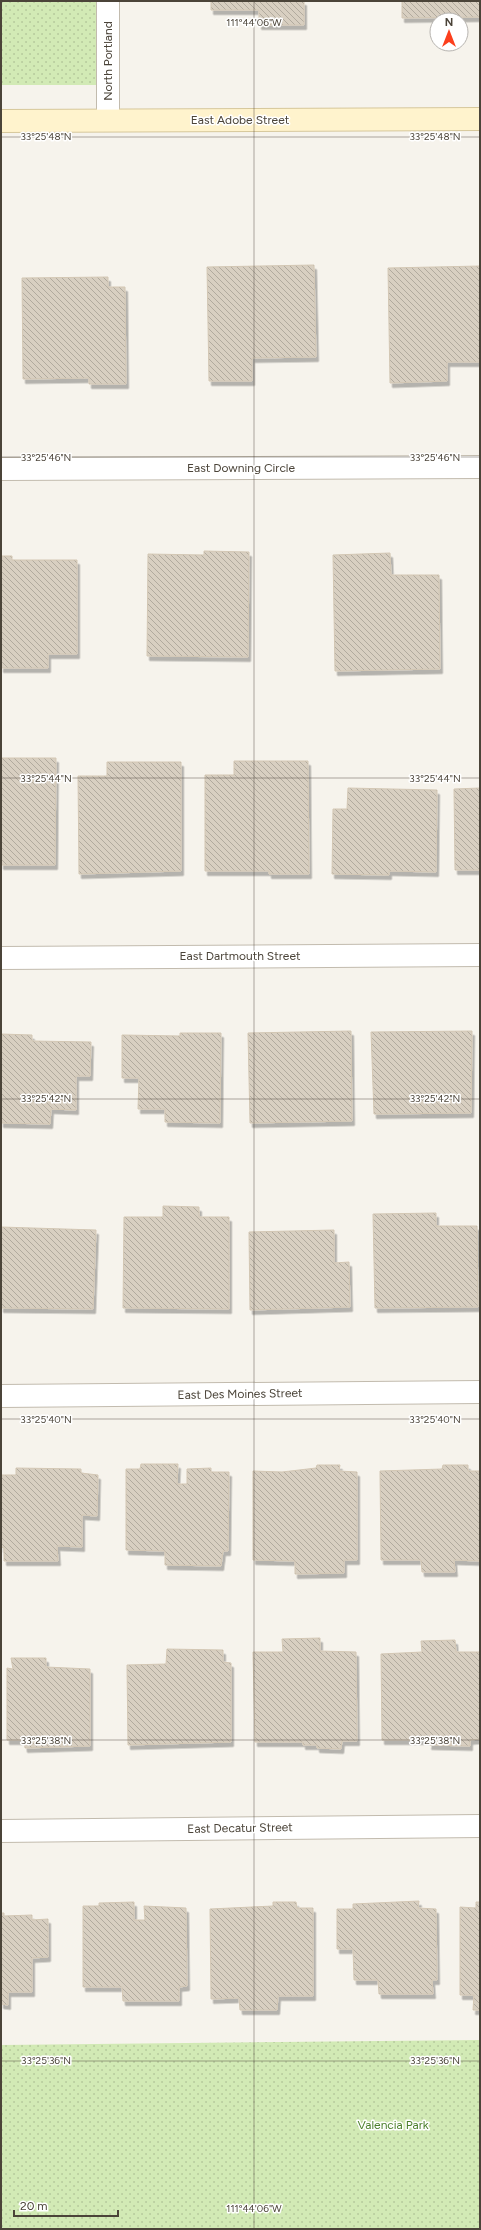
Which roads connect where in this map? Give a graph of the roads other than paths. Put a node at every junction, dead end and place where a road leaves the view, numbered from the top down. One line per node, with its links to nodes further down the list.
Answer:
1 (108, 1): 3 (street, North Portland)
2 (480, 119): 3 (street, East Adobe Street)
3 (108, 120): 4 (street, East Adobe Street)
4 (1, 121)
5 (480, 467): 6 (street, East Downing Circle)
6 (1, 469)
7 (480, 955): 8 (street, East Dartmouth Street)
8 (1, 958)
9 (480, 1392): 10 (street, East Des Moines Street)
10 (1, 1396)
11 (480, 1826): 12 (street, East Decatur Street)
12 (1, 1831)

